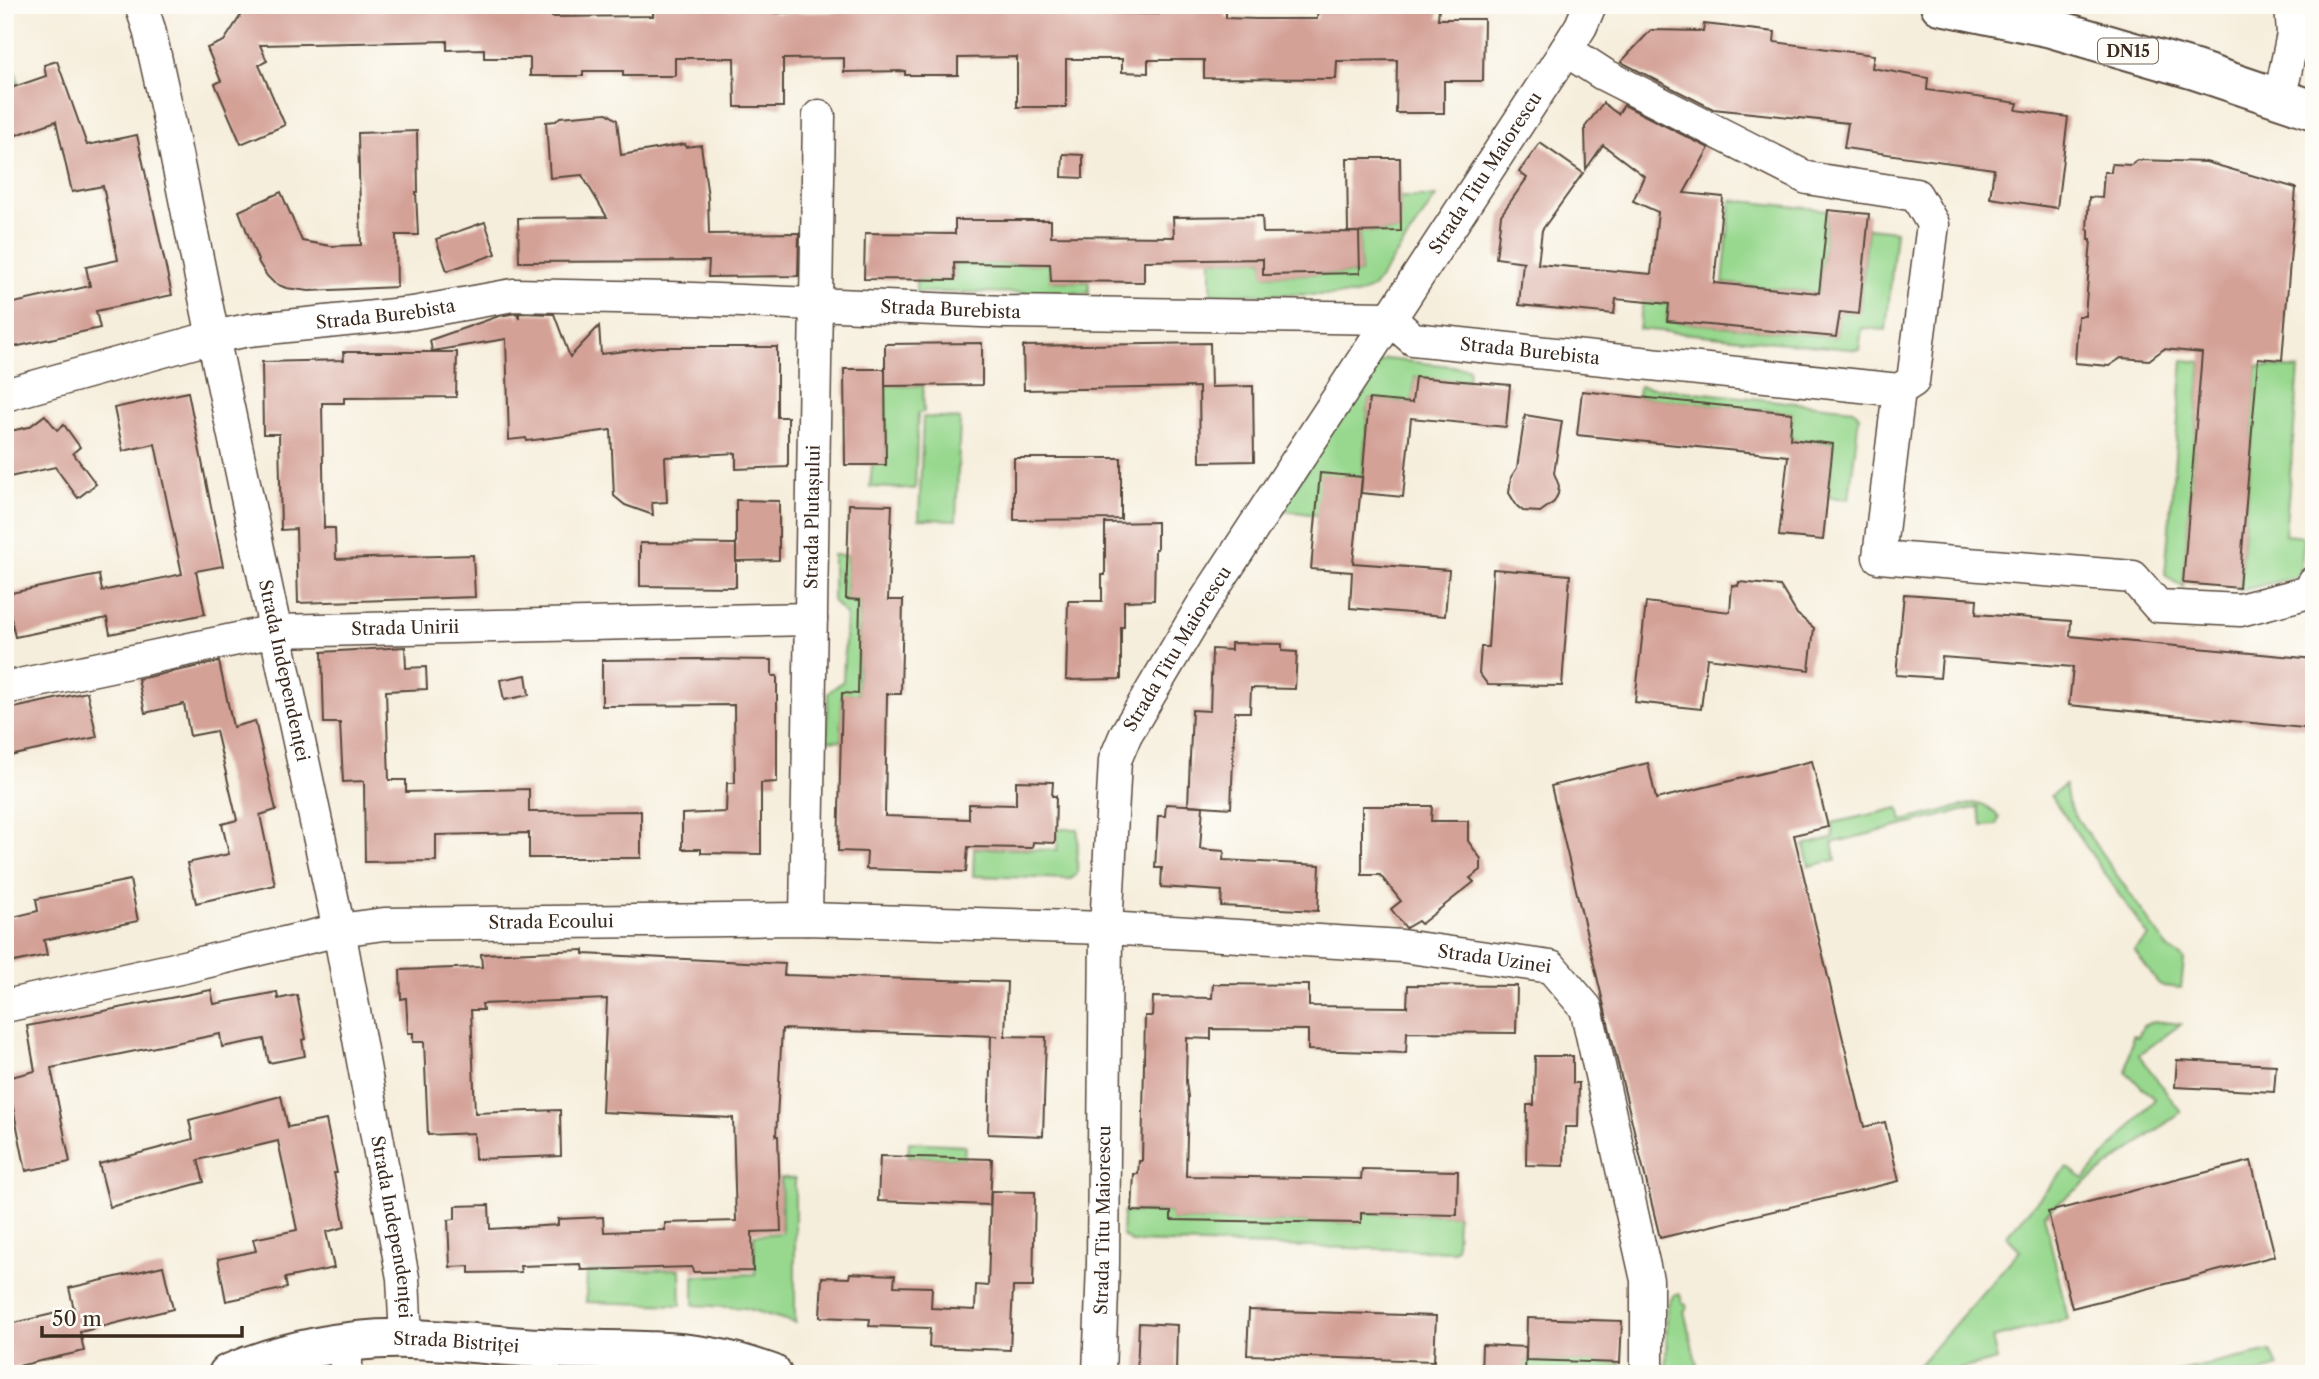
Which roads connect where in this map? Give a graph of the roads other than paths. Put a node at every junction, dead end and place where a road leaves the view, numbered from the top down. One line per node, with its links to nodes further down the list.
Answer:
1 (141, 5): 11 (street, Strada Independenței)
2 (1940, 5): 7 (main road, DN15)
3 (2029, 5): 6 (main road, DN15)
4 (2291, 5): 6 (street)
5 (1579, 22): 10 (street, Strada Titu Maiorescu); 12 (street)
6 (2299, 83)
7 (2314, 110)
8 (819, 116): 9 (street, Strada Plutașului)
9 (815, 304): 10 (street, Strada Burebista); 11 (street, Strada Burebista); 16 (street, Strada Plutașului)
10 (1389, 318): 12 (street, Strada Burebista); 20 (street, Strada Titu Maiorescu)
11 (213, 337): 13 (street, Strada Burebista); 17 (street, Strada Independenței)
12 (1899, 390): 15 (street)
13 (5, 395)
14 (2314, 582): 15 (street)
15 (2313, 591)
16 (811, 619): 17 (street, Strada Unirii); 19 (street, Strada Plutașului)
17 (275, 631): 18 (street, Strada Unirii); 21 (street, Strada Independenței)
18 (5, 688)
19 (806, 919): 20 (street, Strada Ecoului); 21 (street, Strada Ecoului)
20 (1106, 928): 28 (street, Strada Titu Maiorescu); 29 (street, Strada Uzinei)
21 (339, 930): 22 (street, Strada Ecoului); 23 (street, Strada Independenței)
22 (5, 1006)
23 (406, 1339): 24 (main road, Strada Bistriței); 25 (main road, Strada Bistriței)
24 (346, 1358): 26 (main road, Strada Bistriței)
25 (543, 1361): 27 (main road, Strada Bistriței)
26 (228, 1374)
27 (772, 1374)
28 (1099, 1374)
29 (1647, 1374)

